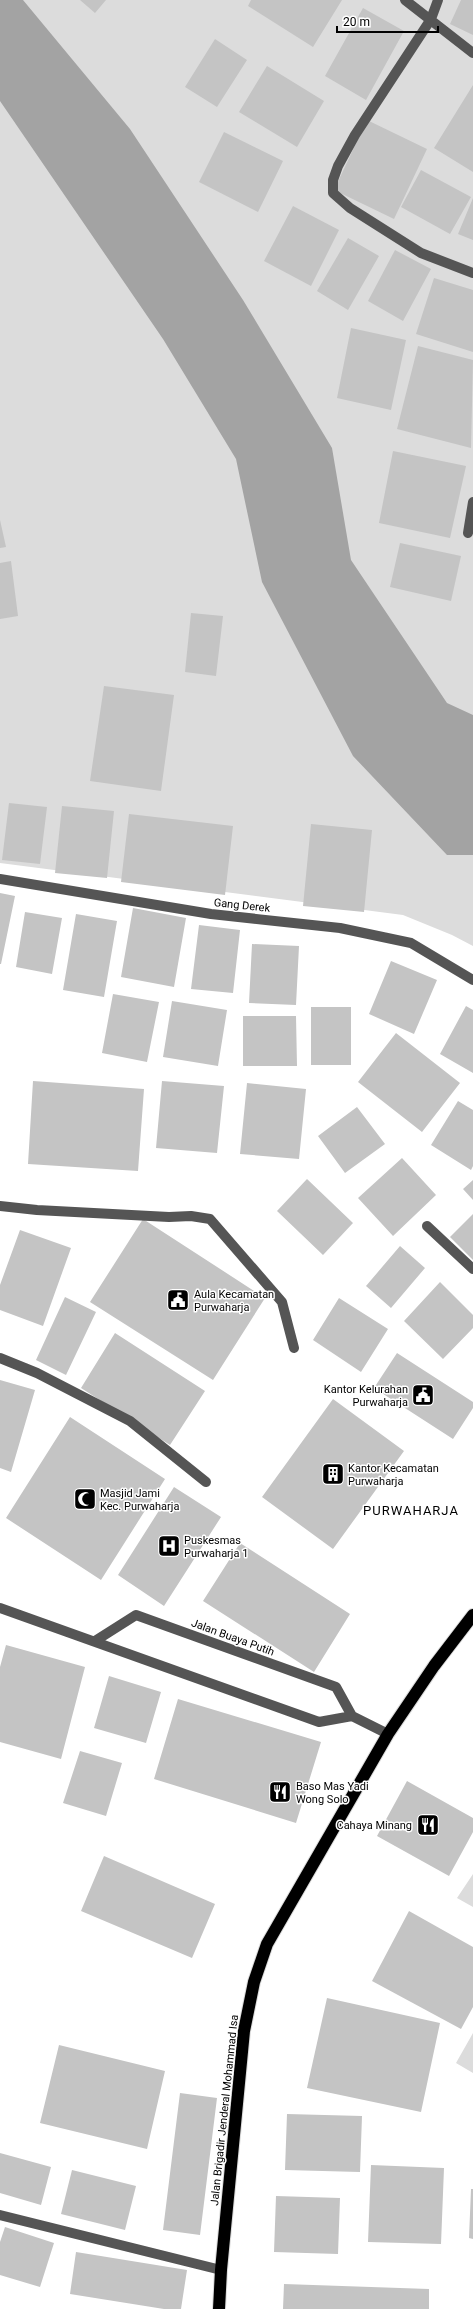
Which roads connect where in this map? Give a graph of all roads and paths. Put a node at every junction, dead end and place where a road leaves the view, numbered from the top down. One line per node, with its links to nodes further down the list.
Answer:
1 (405, 0): 3 (street)
2 (438, 0): 3 (street)
3 (431, 19): 4 (street); 5 (street)
4 (473, 53)
5 (473, 272)
6 (473, 502): 7 (street)
7 (468, 533)
8 (0, 879): 9 (street, Gang Derek)
9 (473, 980)
10 (0, 1206): 13 (street)
11 (427, 1226): 12 (street)
12 (473, 1269)
13 (294, 1348)
14 (0, 1358): 15 (street)
15 (206, 1482)
16 (0, 1608): 18 (street)
17 (473, 1615): 20 (highway, Jalan Brigadir Jenderal Mohammad Isa)
18 (95, 1641): 19 (street); 19 (street, Jalan Buaya Putih)
19 (352, 1716): 20 (street)
20 (388, 1734): 22 (highway, Jalan Brigadir Jenderal Mohammad Isa)
21 (0, 2215): 22 (street)
22 (221, 2270): 23 (highway, Jalan Brigadir Jenderal Mohammad Isa)
23 (219, 2309)

